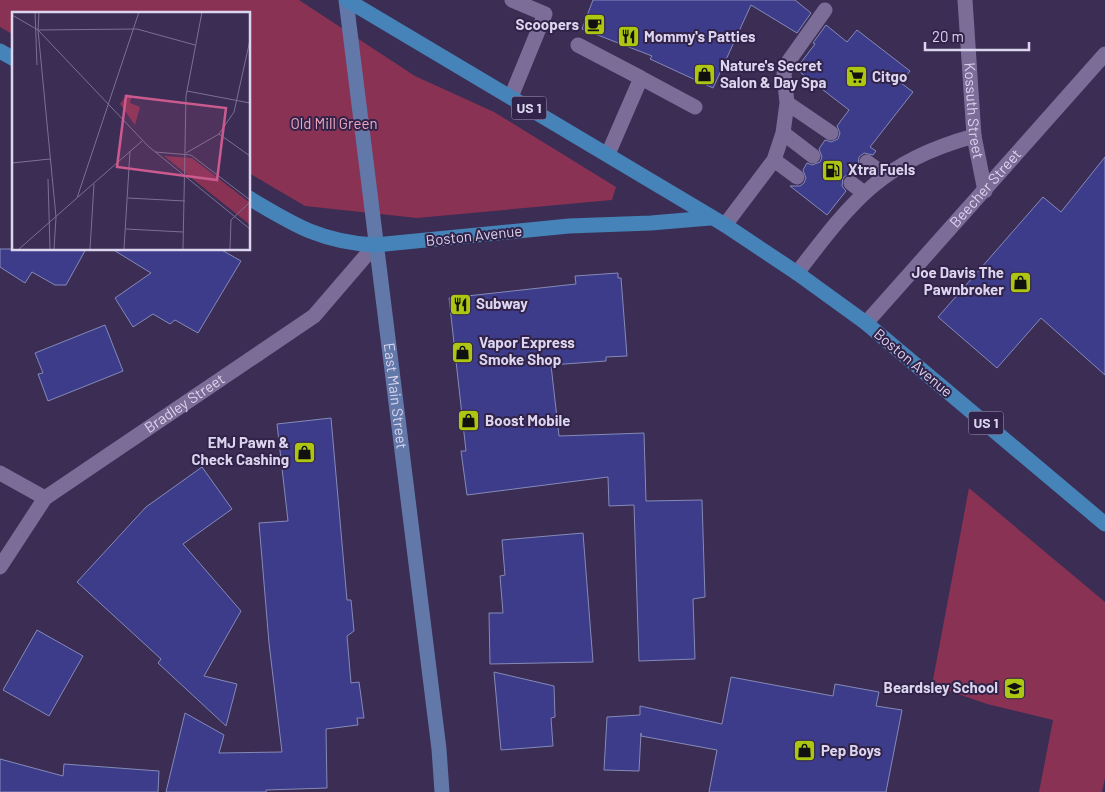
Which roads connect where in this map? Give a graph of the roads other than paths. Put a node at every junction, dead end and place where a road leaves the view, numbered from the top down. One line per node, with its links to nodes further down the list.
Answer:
1 (346, 0): 10 (main road, Boston Avenue / US 1); 28 (main road, East Main Street)
2 (512, 0): 10 (street)
3 (965, 0): 15 (street, Kossuth Street)
4 (825, 10): 11 (street)
5 (578, 45): 9 (street)
6 (0, 51): 8 (main road)
7 (1105, 54): 23 (street, Beecher Street)
8 (12, 58)
9 (640, 78): 12 (street); 16 (street)
10 (511, 97): 16 (main road, Boston Avenue / US 1)
11 (787, 103): 13 (street); 14 (street)
12 (696, 107)
13 (783, 133): 17 (street); 18 (street)
14 (831, 133)
15 (974, 136): 20 (street); 23 (street, Kossuth Street)
16 (608, 154): 26 (main road, Boston Avenue / US 1)
17 (813, 156)
18 (774, 160): 21 (street); 27 (street)
19 (867, 162): 20 (street)
20 (885, 175): 24 (street)
21 (797, 178)
22 (851, 183): 24 (street)
23 (985, 191): 30 (street, Beecher Street)
24 (864, 192): 29 (street)
25 (250, 199): 28 (main road, Boston Avenue / US 1)
26 (710, 218): 27 (main road, Boston Avenue / US 1); 28 (main road, Boston Avenue / US 1)
27 (725, 225): 29 (main road, Boston Avenue / US 1)
28 (376, 245): 32 (street, Bradley Street); 35 (main road, East Main Street)
29 (797, 274): 30 (main road, Boston Avenue / US 1)
30 (866, 323): 33 (main road, Boston Avenue / US 1)
31 (0, 473): 32 (street)
32 (45, 498): 34 (street, Bradley Street)
33 (1105, 524)
34 (0, 567)
35 (442, 792)

